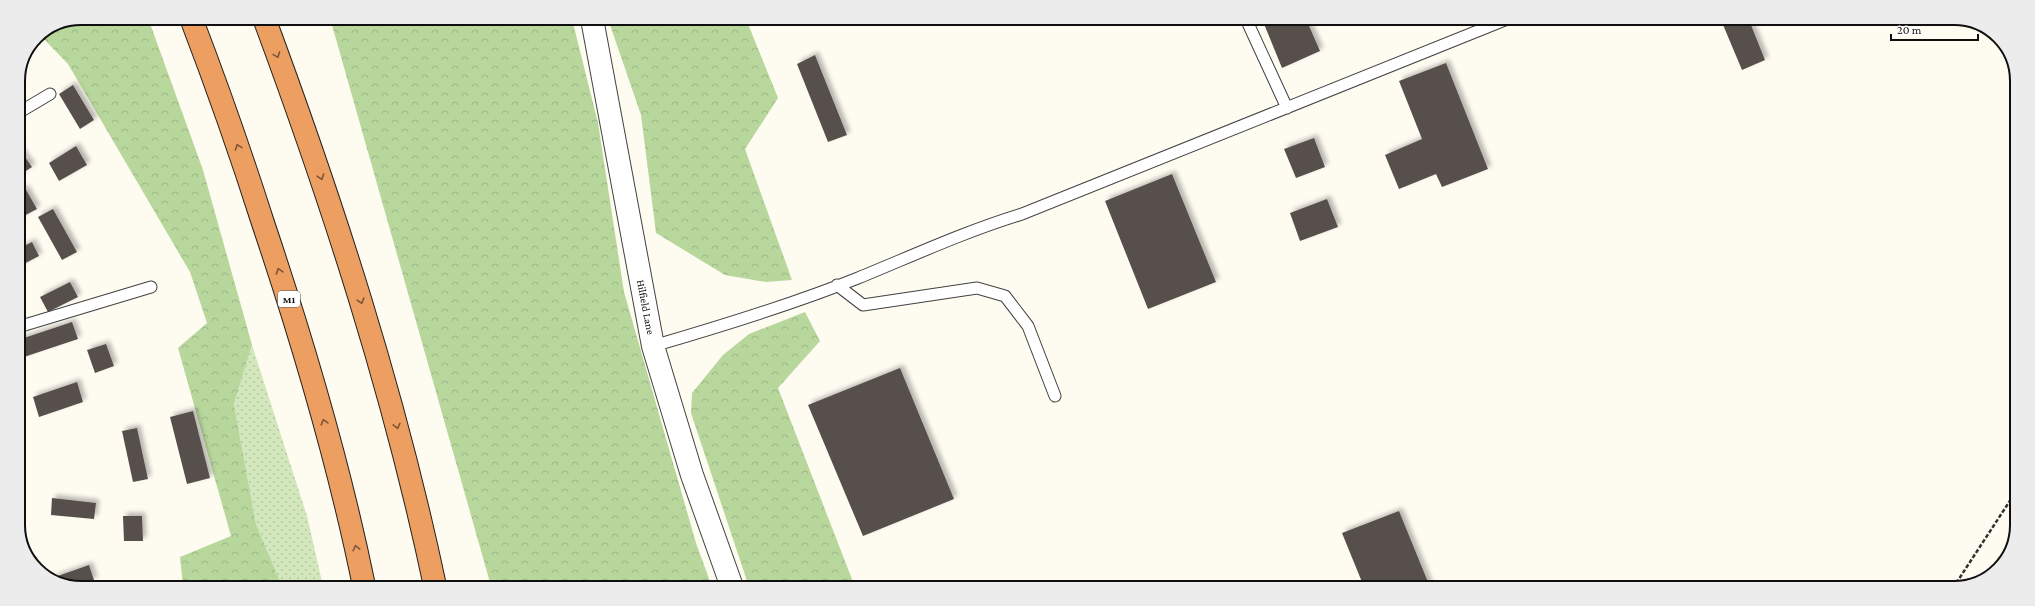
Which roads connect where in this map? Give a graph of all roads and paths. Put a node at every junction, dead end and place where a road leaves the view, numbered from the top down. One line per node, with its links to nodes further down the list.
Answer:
1 (194, 25): 15 (highway, M1, one-way to 1)
2 (267, 25): 16 (highway, one-way to 16)
3 (593, 25): 12 (street, Hilfield Lane)
4 (1249, 25): 7 (lane)
5 (1493, 25): 7 (lane)
6 (50, 94): 8 (lane)
7 (1287, 108): 9 (lane)
8 (25, 109)
9 (838, 285): 12 (lane); 13 (lane)
10 (151, 287): 11 (lane)
11 (25, 324)
12 (653, 346): 17 (street, Hilfield Lane)
13 (1055, 396)
14 (2010, 501): 18 (path)
15 (363, 581)
16 (434, 581)
17 (730, 581)
18 (1957, 581)

